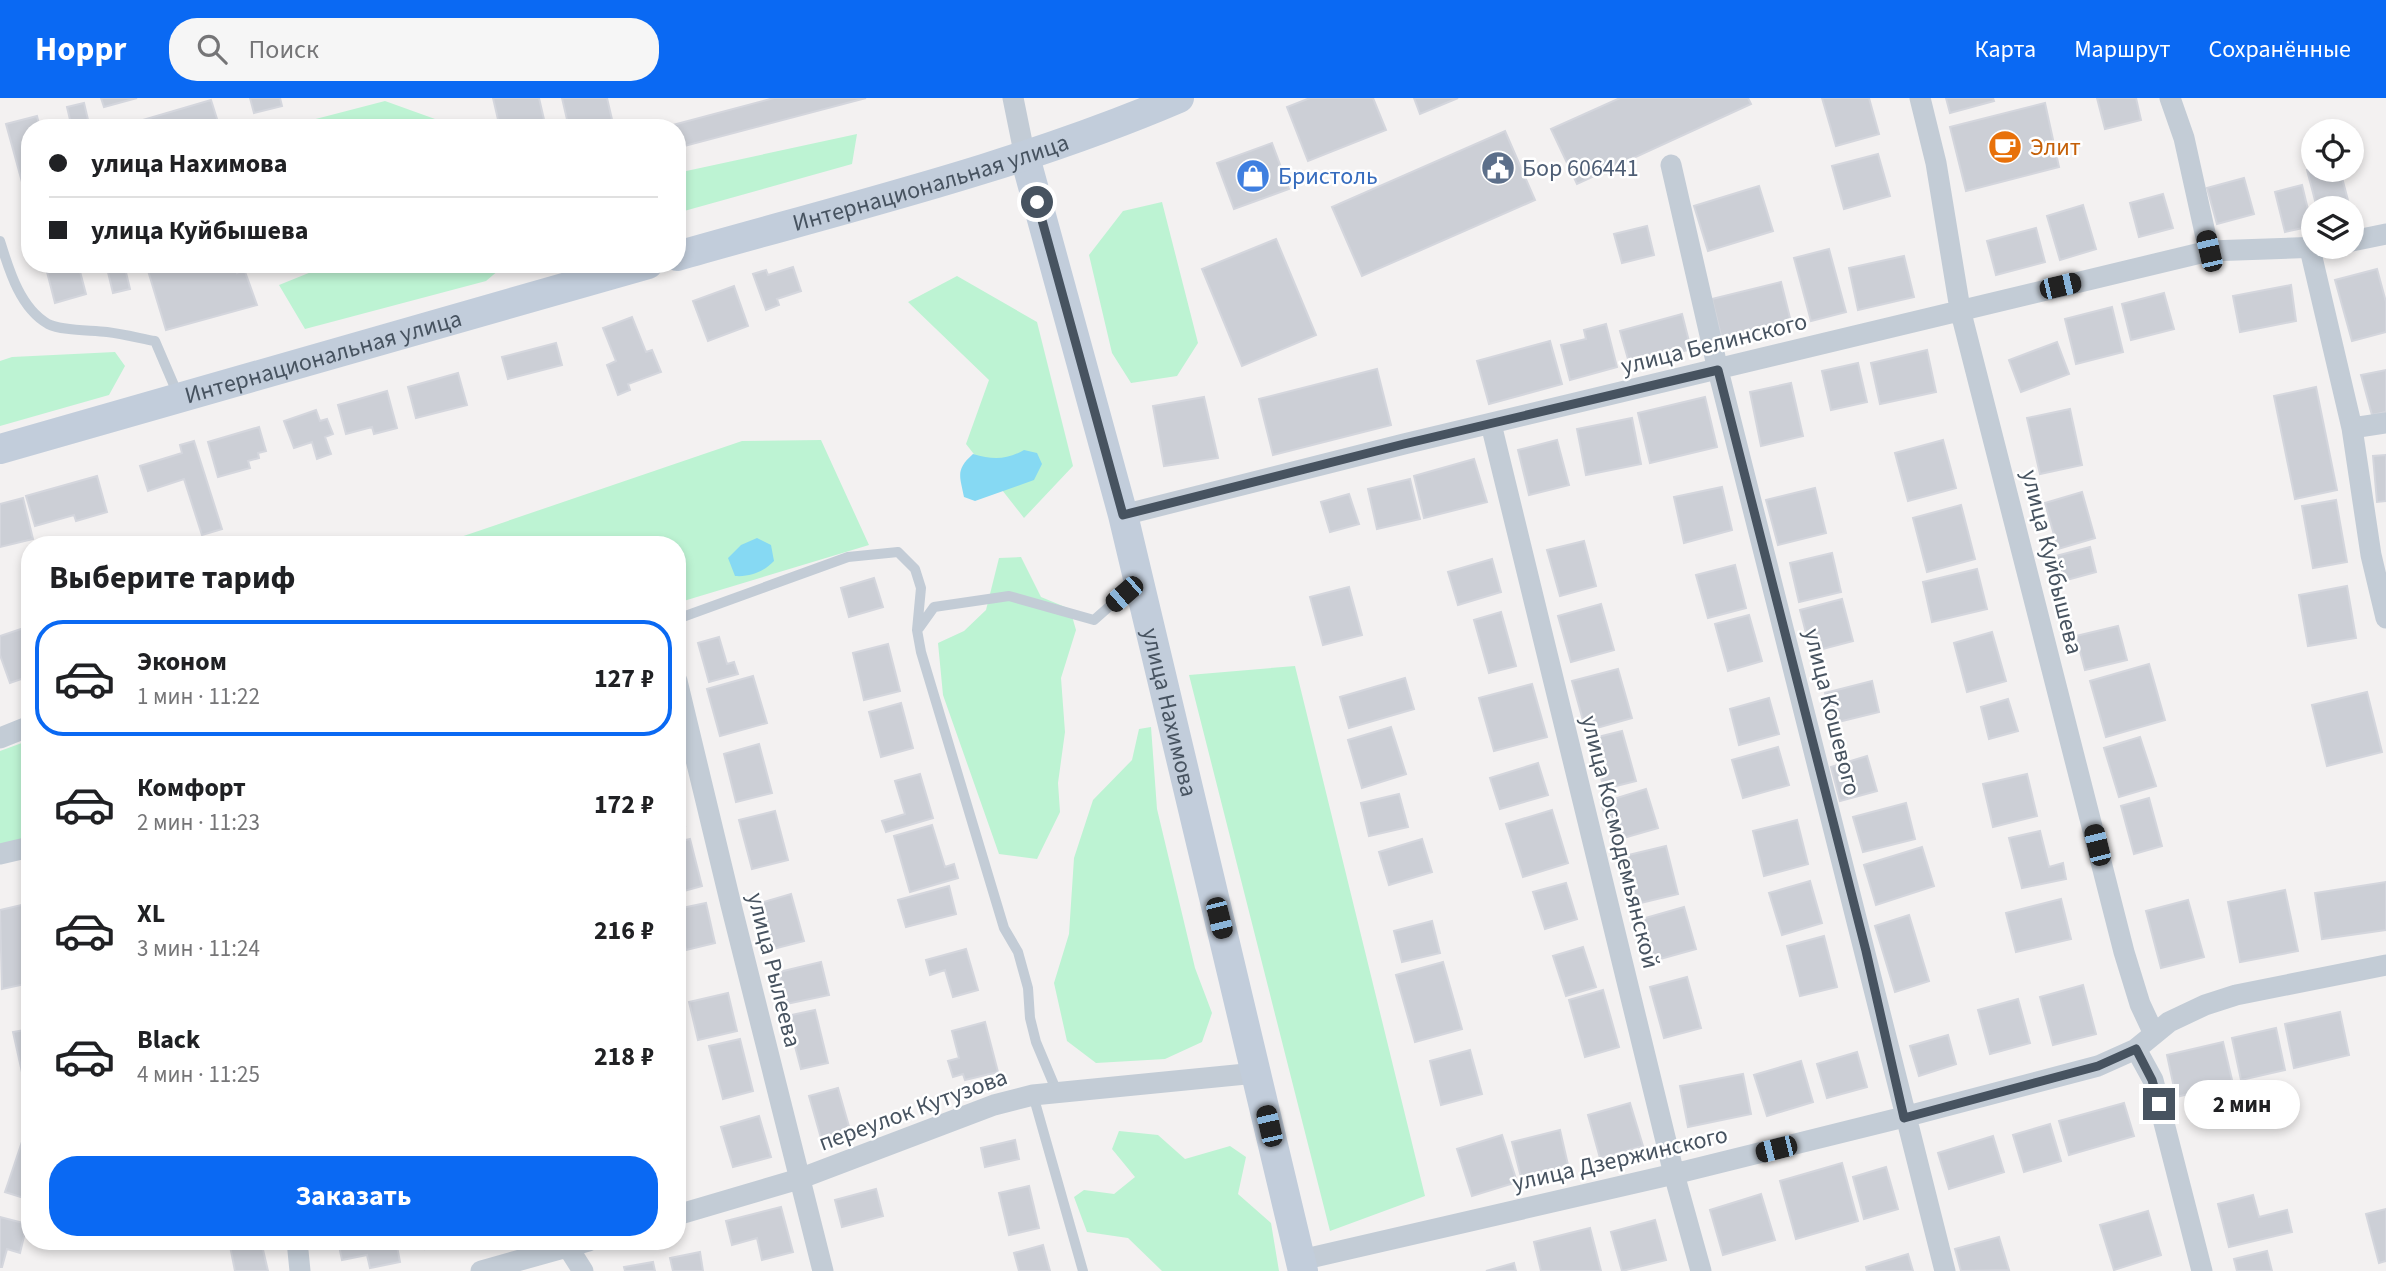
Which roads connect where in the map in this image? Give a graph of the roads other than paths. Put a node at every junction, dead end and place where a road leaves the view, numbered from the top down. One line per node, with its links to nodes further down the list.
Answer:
1 (1013, 98): 5 (street)
2 (1179, 98): 5 (main road, Интернациональная улица)
3 (1920, 98): 15 (street, улица Куйбышева)
4 (2170, 98): 11 (street)
5 (1025, 157): 12 (main road, Интернациональная улица); 22 (main road, улица Нахимова)
6 (1671, 165): 16 (street, улица Кошевого)
7 (2386, 234): 8 (street)
8 (2364, 238)
9 (0, 241): 17 (lane)
10 (2301, 248): 11 (street, улица Белинского)
11 (2209, 251): 15 (street, улица Белинского)
12 (686, 253)
13 (2317, 259): 20 (street)
14 (617, 273): 17 (main road, Интернациональная улица)
15 (1960, 309): 16 (street, улица Белинского); 33 (street, улица Куйбышева)
16 (1718, 370): 19 (street, улица Белинского); 38 (street, улица Кошевого)
17 (180, 398): 21 (main road, Интернациональная улица)
18 (2386, 423): 20 (street)
19 (1492, 424): 22 (street, улица Белинского); 39 (street, улица Космодемьянской)
20 (2351, 428): 25 (street)
21 (0, 450)
22 (1123, 515): 23 (main road, улица Нахимова)
23 (1139, 581): 26 (lane); 35 (main road, улица Нахимова)
24 (686, 616): 26 (lane)
25 (2386, 618)
26 (917, 630): 36 (lane)
27 (686, 718): 40 (street, улица Рылеева)
28 (21, 730): 29 (street)
29 (0, 738)
30 (21, 849): 31 (street)
31 (0, 854)
32 (2386, 965): 33 (street, улица Дзержинского)
33 (2154, 1034): 34 (street, улица Дзержинского)
34 (2136, 1049): 38 (street, улица Дзержинского); 53 (street)
35 (1256, 1073): 36 (street, переулок Кутузова); 45 (main road, улица Нахимова)
36 (1057, 1092): 37 (street, переулок Кутузова)
37 (1033, 1095): 40 (street, переулок Кутузова); 50 (lane)
38 (1904, 1118): 39 (street, улица Дзержинского); 52 (street, улица Кошевого)
39 (1674, 1174): 45 (street, улица Дзержинского); 51 (street, улица Космодемьянской)
40 (799, 1180): 41 (street, переулок Кутузова); 49 (street, улица Рылеева)
41 (686, 1212)
42 (297, 1250): 46 (street)
43 (547, 1250): 47 (street)
44 (570, 1250): 48 (street)
45 (1302, 1266)
46 (300, 1271)
47 (481, 1271)
48 (583, 1271)
49 (823, 1271)
50 (1083, 1271)
51 (1701, 1271)
52 (1945, 1271)
53 (2202, 1271)

